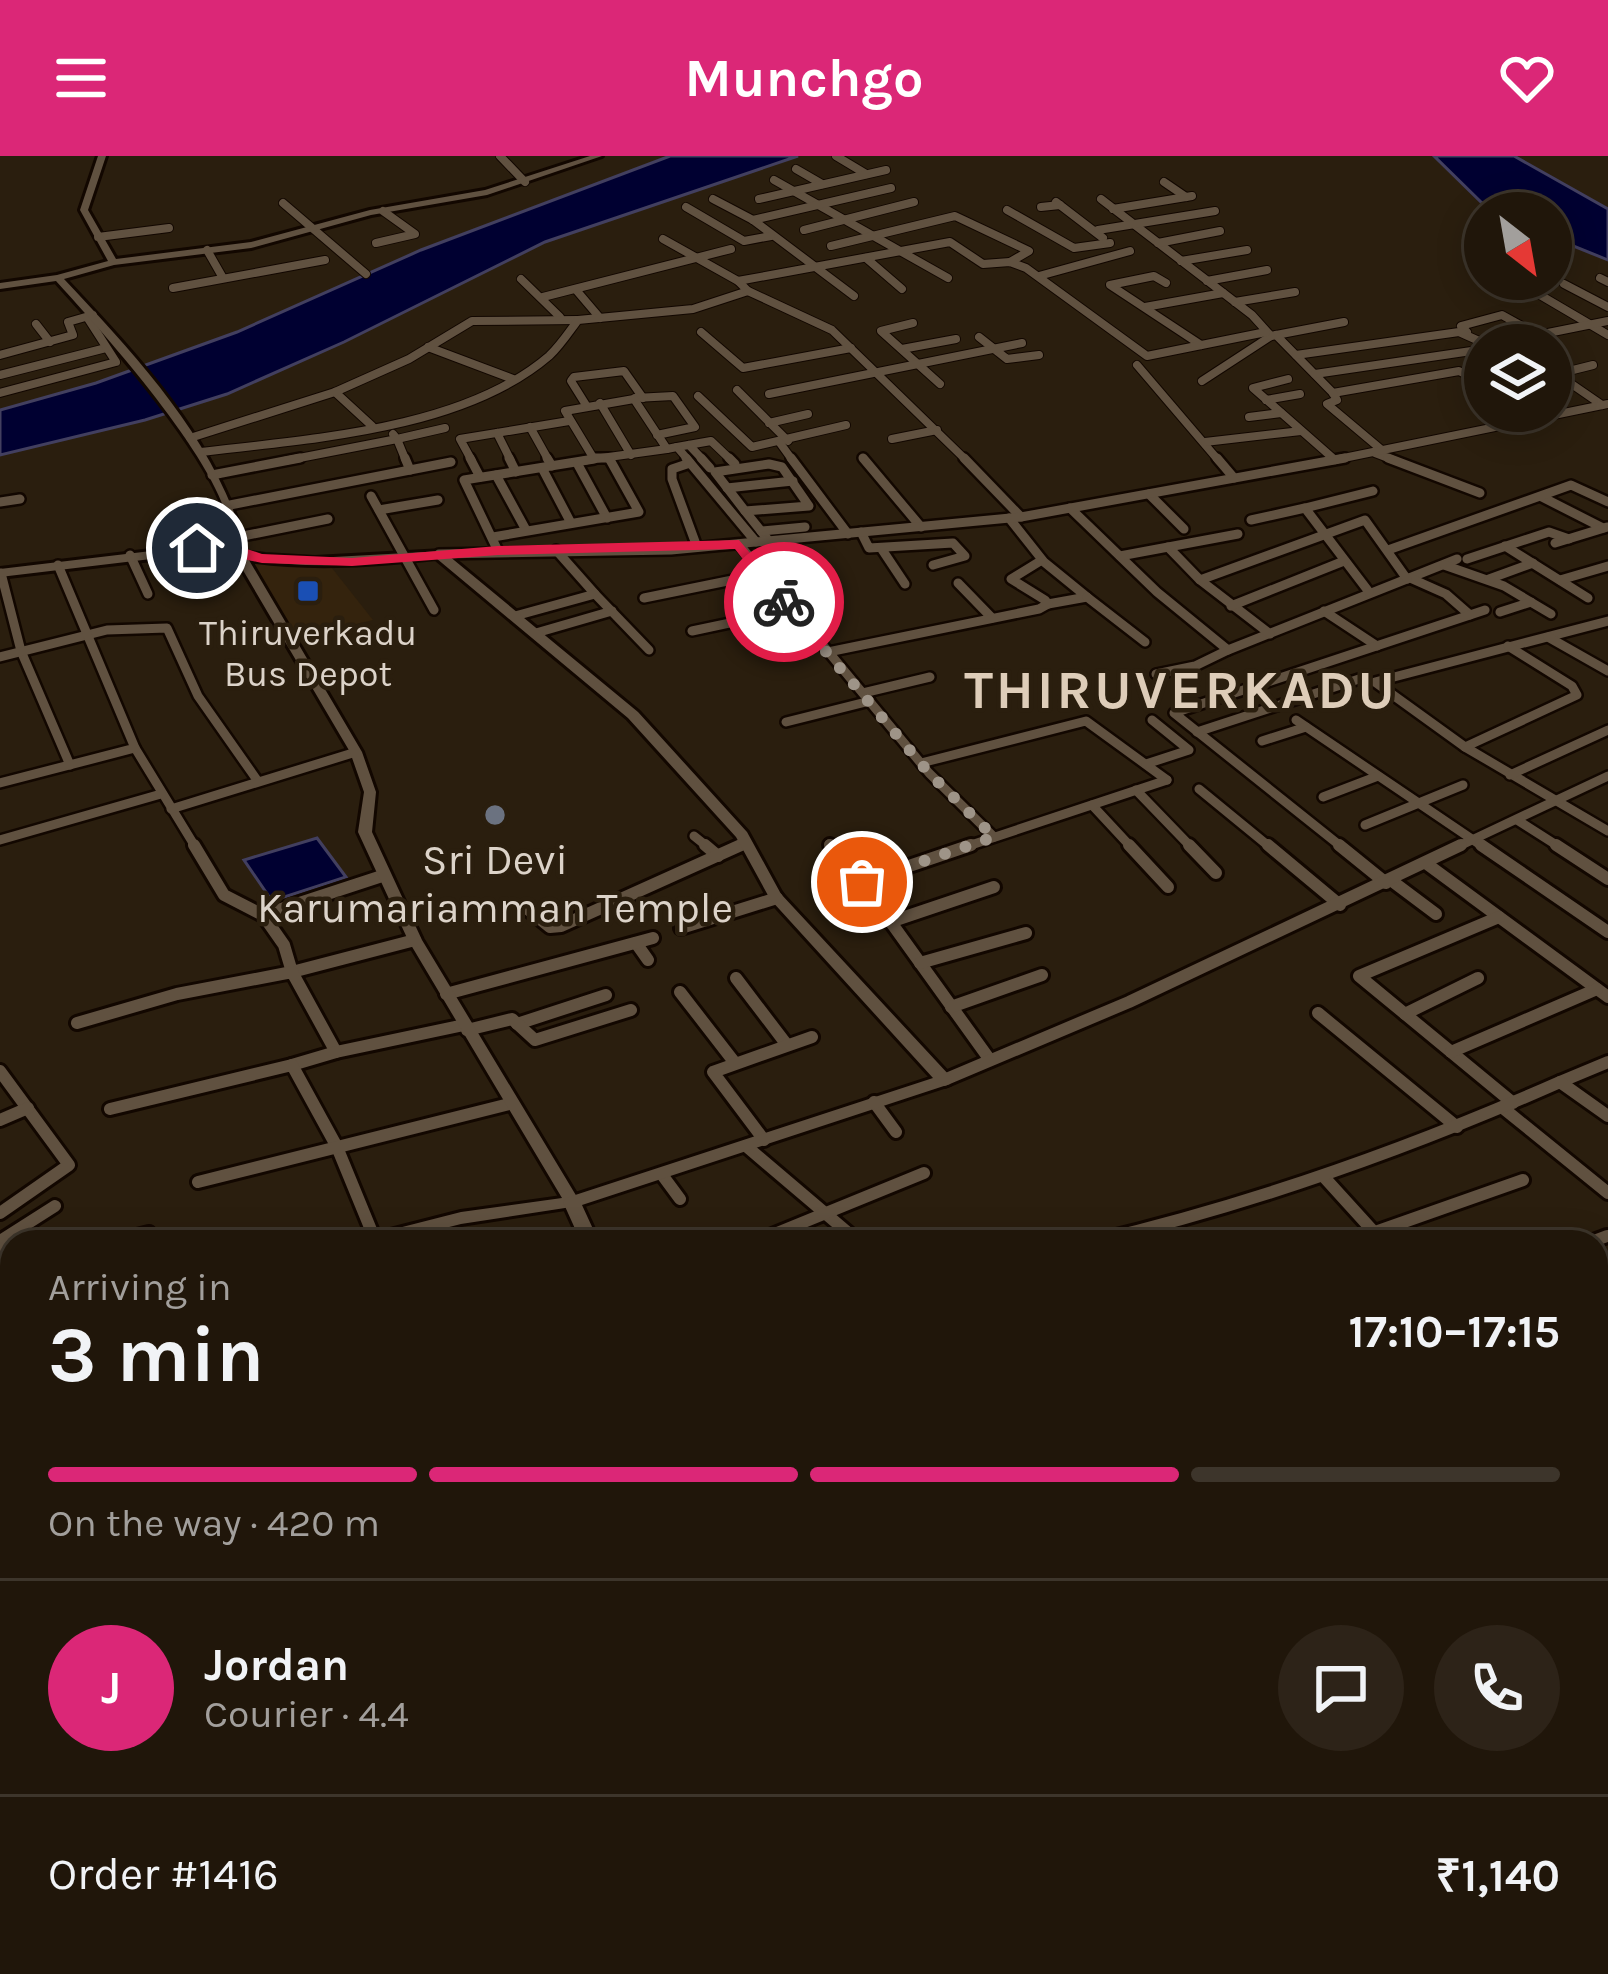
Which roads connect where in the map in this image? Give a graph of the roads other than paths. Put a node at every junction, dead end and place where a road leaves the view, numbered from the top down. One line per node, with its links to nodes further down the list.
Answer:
1 (102, 156): 38 (street)
2 (500, 156): 9 (street)
3 (598, 156): 9 (street)
4 (836, 156): 7 (street)
5 (796, 170): 11 (street)
6 (886, 170): 7 (street)
7 (867, 174): 11 (street)
8 (774, 180): 14 (street)
9 (525, 182): 24 (street)
10 (1164, 182): 22 (street)
11 (823, 184): 14 (street)
12 (744, 188): 14 (street)
13 (891, 188): 19 (street)
14 (793, 191): 19 (street)
15 (713, 199): 27 (street)
16 (1101, 200): 22 (street)
17 (914, 202): 26 (street)
18 (283, 203): 30 (street)
19 (817, 205): 26 (street); 27 (street)
20 (686, 207): 37 (street)
21 (1041, 207): 43 (street)
22 (1113, 209): 28 (street)
23 (1007, 210): 43 (street)
24 (383, 211): 30 (street); 35 (street)
25 (1215, 211): 28 (street)
26 (844, 219): 32 (street); 36 (street)
27 (753, 220): 37 (street)
28 (1134, 224): 33 (street); 44 (street)
29 (908, 226): 36 (street); 42 (street); 55 (street)
30 (313, 227): 47 (street); 58 (street)
31 (169, 228): 38 (street)
32 (804, 230)
33 (1098, 230)
34 (1220, 231): 44 (street)
35 (415, 234): 40 (street); 41 (street)
36 (869, 235): 45 (street); 49 (street)
37 (771, 236): 56 (street)
38 (98, 237): 54 (street)
39 (663, 239): 50 (street)
40 (427, 242)
41 (376, 243)
42 (941, 243): 49 (street); 55 (street)
43 (1110, 243): 59 (street)
44 (1158, 243): 53 (street)
45 (831, 246)
46 (731, 249): 50 (street)
47 (207, 250): 54 (street); 61 (street)
48 (1247, 250): 53 (street)
49 (900, 251): 51 (street); 62 (street)
50 (699, 258): 64 (street); 71 (street)
51 (866, 258): 56 (street); 70 (street)
52 (325, 260): 61 (street)
53 (1181, 261): 65 (street)
54 (112, 262): 60 (street)
55 (1010, 262): 59 (street)
56 (820, 266): 64 (street); 75 (street)
57 (1267, 270): 65 (street)
58 (366, 274)
59 (1039, 276): 102 (street)
60 (58, 278): 67 (street); 81 (street)
61 (223, 278): 68 (street)
62 (948, 278)
63 (521, 280): 76 (street)
64 (738, 281): 72 (street)
65 (1207, 281): 74 (street)
66 (1166, 283): 79 (street)
67 (0, 286)
68 (173, 288)
69 (1572, 288): 80 (street)
70 (902, 289)
71 (577, 291): 76 (street); 83 (street)
72 (748, 291): 83 (street); 105 (street)
73 (1294, 292): 78 (street)
74 (1222, 293): 78 (street); 79 (street)
75 (854, 296)
76 (543, 297): 82 (street)
77 (1549, 300): 91 (street)
78 (1235, 302): 95 (street)
79 (1143, 307): 102 (street)
80 (1608, 308)
81 (91, 315): 99 (street); 103 (street); 152 (street)
82 (560, 317): 84 (street); 104 (street)
83 (600, 318): 84 (street)
84 (578, 320): 119 (street)
85 (1608, 321): 91 (street)
86 (1344, 322): 95 (street)
87 (913, 323): 106 (street)
88 (36, 324): 99 (street)
89 (1468, 324): 90 (street)
90 (1518, 324)
91 (1592, 325): 92 (street); 96 (street)
92 (1572, 329)
93 (701, 332): 105 (street)
94 (1464, 332): 111 (street)
95 (1271, 334): 102 (street); 111 (street); 121 (street)
96 (1608, 335)
97 (979, 337): 107 (street)
98 (956, 339): 106 (street)
99 (50, 342): 109 (street)
100 (0, 343): 109 (street)
101 (1022, 344): 107 (street)
102 (1201, 345)
103 (106, 347): 118 (street); 125 (street)
104 (428, 347): 119 (street); 126 (street)
105 (851, 348): 116 (street)
106 (902, 349): 113 (street)
107 (995, 349): 110 (street); 113 (street)
108 (1464, 350): 117 (street)
109 (4, 354)
110 (1039, 355)
111 (1296, 355): 117 (street)
112 (1593, 364): 136 (street)
113 (920, 365): 116 (street); 122 (street)
114 (1137, 365): 156 (street)
115 (1464, 372): 128 (street)
116 (879, 373): 129 (street); 148 (street)
117 (1315, 374): 128 (street)
118 (0, 375)
119 (513, 379): 143 (street)
120 (1288, 379): 123 (street)
121 (1202, 381)
122 (940, 384)
123 (1254, 389): 127 (street); 133 (street)
124 (736, 390): 142 (street)
125 (0, 392)
126 (335, 392): 145 (street); 152 (street)
127 (1234, 392)
128 (1333, 393): 160 (street)
129 (769, 394)
130 (1300, 394): 133 (street)
131 (698, 397): 155 (street)
132 (638, 398): 134 (street); 135 (street); 151 (street); 151 (street)
133 (1266, 400): 137 (street)
134 (599, 404): 135 (street); 161 (street)
135 (586, 405): 141 (street)
136 (1601, 405): 140 (street); 160 (street)
137 (1281, 413): 139 (street); 149 (street)
138 (808, 414): 142 (street)
139 (1250, 418)
140 (1608, 419)
141 (569, 421): 147 (street); 164 (street)
142 (769, 423): 155 (street)
143 (386, 424): 145 (street); 153 (street)
144 (846, 425): 155 (street)
145 (372, 426): 159 (street)
146 (445, 428): 153 (street)
147 (530, 428): 150 (street); 170 (street)
148 (937, 430): 154 (street); 197 (street)
149 (1301, 431): 156 (street); 165 (street)
150 (496, 433): 173 (street); 177 (street)
151 (657, 435): 158 (street)
152 (190, 438): 159 (street)
153 (397, 439): 172 (street); 176 (street)
154 (892, 439)
155 (784, 442): 211 (street)
156 (1205, 442): 178 (street)
157 (689, 445): 158 (street); 169 (street); 171 (street)
158 (672, 448): 161 (street); 168 (street)
159 (201, 452): 176 (street)
160 (1379, 452): 165 (street); 179 (street)
161 (631, 454): 162 (street)
162 (609, 458): 164 (street); 198 (street)
163 (863, 458): 203 (street)
164 (594, 459): 167 (street)
165 (1335, 460): 178 (street)
166 (451, 462): 172 (street)
167 (577, 463): 170 (street); 198 (street)
168 (690, 463): 216 (street); 222 (street)
169 (735, 464)
170 (547, 467): 173 (street); 202 (street)
171 (710, 468)
172 (410, 470): 191 (street)
173 (516, 472): 175 (street)
174 (1453, 473): 179 (street)
175 (496, 475): 177 (street); 206 (street)
176 (212, 476): 191 (street)
177 (480, 477): 213 (street)
178 (1234, 478): 184 (street)
179 (1437, 478): 183 (street)
180 (793, 481): 181 (street); 181 (street); 192 (street)
181 (727, 488): 196 (street)
182 (1373, 491): 194 (street)
183 (1480, 493)
184 (1149, 494): 193 (street); 205 (street)
185 (371, 496): 195 (street)
186 (1541, 496): 190 (street); 204 (street); 225 (street)
187 (20, 499): 189 (street)
188 (438, 500): 195 (street)
189 (0, 502)
190 (1608, 502)
191 (230, 505): 220 (street)
192 (797, 508): 196 (street); 208 (street)
193 (1070, 508): 197 (street); 229 (street)
194 (1305, 508): 201 (street); 210 (street)
195 (379, 510): 230 (street)
196 (746, 511): 207 (street)
197 (1021, 517): 199 (street)
198 (607, 518): 202 (street)
199 (1009, 518): 203 (street); 231 (street)
200 (328, 519): 220 (street)
201 (1251, 520)
202 (571, 523): 206 (street)
203 (921, 526): 209 (street)
204 (1606, 528): 214 (street)
205 (1184, 529)
206 (526, 530): 213 (street)
207 (761, 531): 208 (street); 215 (street)
208 (807, 532): 211 (street); 215 (street)
209 (861, 532): 211 (street); 223 (street)
210 (1323, 533): 225 (street); 232 (street); 241 (street)
211 (848, 534)
212 (1238, 534): 221 (street)
213 (493, 537): 226 (street)
214 (1569, 538): 217 (street); 219 (street)
215 (769, 541): 216 (street)
216 (756, 542): 218 (street)
217 (1555, 543)
218 (739, 544): 222 (street); 239 (street)
219 (1505, 546): 233 (street); 236 (street)
220 (237, 547): 228 (main road); 230 (main road); 291 (street)
221 (1168, 547): 229 (street); 241 (street)
222 (697, 548): 224 (street)
223 (881, 548): 235 (street); 245 (street)
224 (556, 550): 226 (street); 248 (street)
225 (1388, 550): 240 (street)
226 (498, 551): 227 (street)
227 (439, 554): 230 (main road); 263 (main road)
228 (130, 555): 234 (main road); 247 (street)
229 (1120, 556): 275 (street)
230 (405, 557): 255 (street)
231 (1042, 560): 250 (street); 253 (street)
232 (1344, 561): 246 (street); 254 (street)
233 (1533, 563): 242 (street); 243 (street)
234 (58, 565): 238 (main road); 270 (street)
235 (933, 565)
236 (1443, 565): 240 (street); 242 (street)
237 (1606, 568): 243 (street)
238 (1, 573): 276 (street)
239 (763, 574): 249 (street); 257 (street)
240 (1408, 578): 246 (street); 262 (street)
241 (1200, 580): 254 (street)
242 (1487, 580): 252 (street)
243 (1560, 580): 251 (street)
244 (958, 583): 264 (street)
245 (905, 584)
246 (1369, 592): 259 (street)
247 (148, 594)
248 (595, 594): 256 (street); 263 (street)
249 (644, 598)
250 (1087, 598): 253 (street); 271 (street)
251 (1588, 598)
252 (1531, 602): 260 (street); 261 (street)
253 (1048, 604): 264 (street)
254 (1231, 606): 268 (street)
255 (434, 610)
256 (611, 610): 267 (street); 274 (street)
257 (791, 610): 266 (street); 277 (street)
258 (1486, 610): 262 (street)
259 (1324, 611): 268 (street); 272 (street)
260 (1500, 612)
261 (1551, 614)
262 (1470, 615): 272 (street)
263 (515, 616): 267 (main road)
264 (992, 618): 277 (street)
265 (1608, 622): 269 (street)
266 (692, 631)
267 (536, 633): 316 (main road)
268 (1270, 634): 275 (street)
269 (1546, 636): 273 (street); 279 (street)
270 (86, 637): 276 (street); 290 (street); 297 (street)
271 (1144, 642)
272 (1377, 646): 287 (street)
273 (1508, 646): 289 (street); 289 (street)
274 (649, 650)
275 (1228, 650): 280 (street)
276 (21, 651): 278 (street); 294 (street)
277 (828, 652): 283 (street)
278 (0, 657)
279 (1608, 671)
280 (1156, 674)
281 (930, 677): 283 (street)
282 (1359, 679): 287 (street)
283 (866, 697): 285 (street); 292 (street)
284 (1152, 720): 293 (street)
285 (787, 722)
286 (1608, 730): 296 (street)
287 (1196, 732): 324 (street)
288 (1262, 741): 295 (street)
289 (1465, 747): 296 (street)
290 (134, 748): 294 (street); 303 (street)
291 (356, 752): 297 (street); 321 (street)
292 (921, 763): 293 (street); 313 (street)
293 (1146, 764): 302 (street)
294 (70, 765): 299 (street)
295 (1378, 776): 304 (street); 306 (street)
296 (1510, 776): 305 (street)
297 (257, 780): 308 (street)
298 (1604, 782): 305 (street)
299 (0, 783)
300 (1463, 785): 306 (street)
301 (1198, 789): 328 (street)
302 (1136, 790): 307 (street); 320 (street)
303 (161, 794): 308 (street); 314 (street)
304 (1323, 796)
305 (1556, 800): 309 (street); 311 (street)
306 (1419, 802): 310 (street); 315 (street)
307 (1092, 805): 313 (street); 326 (street)
308 (171, 809): 331 (street)
309 (1517, 820): 315 (street); 322 (street)
310 (1365, 825)
311 (1608, 831)
312 (694, 836): 318 (street)
313 (994, 837): 323 (street)
314 (0, 840)
315 (1478, 840): 319 (street); 335 (street)
316 (746, 843): 318 (street); 327 (main road)
317 (829, 844): 323 (street)
318 (718, 856): 329 (street)
319 (1427, 864): 324 (street); 332 (street)
320 (1216, 873)
321 (382, 876): 331 (street); 338 (street)
322 (1608, 879)
323 (862, 882): 333 (street)
324 (1389, 882): 328 (street); 330 (street)
325 (994, 886): 333 (street)
326 (1168, 887)
327 (777, 898): 334 (street); 366 (main road)
328 (1340, 905): 361 (street)
329 (529, 910)
330 (1436, 914)
331 (263, 915): 342 (street)
332 (1499, 917): 347 (street); 353 (street)
333 (890, 922): 341 (street)
334 (681, 928)
335 (1608, 932)
336 (1026, 933): 341 (street)
337 (653, 938): 339 (street)
338 (415, 940): 342 (street); 348 (street)
339 (636, 943): 340 (street); 348 (street)
340 (648, 960)
341 (920, 963): 350 (street)
342 (292, 972): 354 (street); 359 (street)
343 (1042, 975): 350 (street)
344 (736, 978): 358 (street)
345 (1478, 978): 353 (street)
346 (680, 992): 363 (street)
347 (1602, 993): 360 (street)
348 (446, 994): 356 (street)
349 (606, 995): 355 (street)
350 (951, 1006): 361 (street)
351 (631, 1010): 355 (street)
352 (1318, 1013): 375 (street)
353 (1406, 1014): 360 (street)
354 (77, 1023)
355 (517, 1024): 356 (street)
356 (465, 1028): 359 (street); 369 (street)
357 (812, 1036): 358 (street)
358 (787, 1045): 363 (street)
359 (336, 1052): 364 (street)
360 (1451, 1052): 370 (street)
361 (990, 1060): 366 (street)
362 (1608, 1062): 367 (street)
363 (735, 1063): 377 (street)
364 (292, 1065): 372 (street); 378 (street)
365 (0, 1071): 371 (street)
366 (944, 1080): 368 (main road)
367 (1560, 1082): 370 (street); 373 (street)
368 (874, 1102): 376 (street); 377 (main road)
369 (509, 1104): 378 (street); 386 (street)
370 (1508, 1106): 375 (street); 384 (street)
371 (28, 1108): 374 (street); 389 (street)
372 (110, 1109)
373 (1608, 1116)
374 (0, 1120)
375 (1457, 1127): 381 (street)
376 (896, 1132)
377 (755, 1143): 380 (main road); 388 (street)
378 (337, 1147): 383 (street); 391 (street)
379 (924, 1173): 388 (street)
380 (663, 1176): 385 (street); 386 (main road)
381 (1324, 1177): 396 (street); 397 (street)
382 (1523, 1180): 398 (street)
383 (198, 1182)
384 (1608, 1193)
385 (680, 1199)
386 (572, 1202): 392 (street); 393 (main road)
387 (55, 1206): 390 (street)
388 (823, 1210): 394 (street); 395 (street)
389 (0, 1213)
390 (21, 1230)
391 (368, 1230)
392 (415, 1230)
393 (585, 1230)
394 (780, 1230)
395 (846, 1230)
396 (1135, 1230)
397 (1373, 1230)
398 (1397, 1230)

